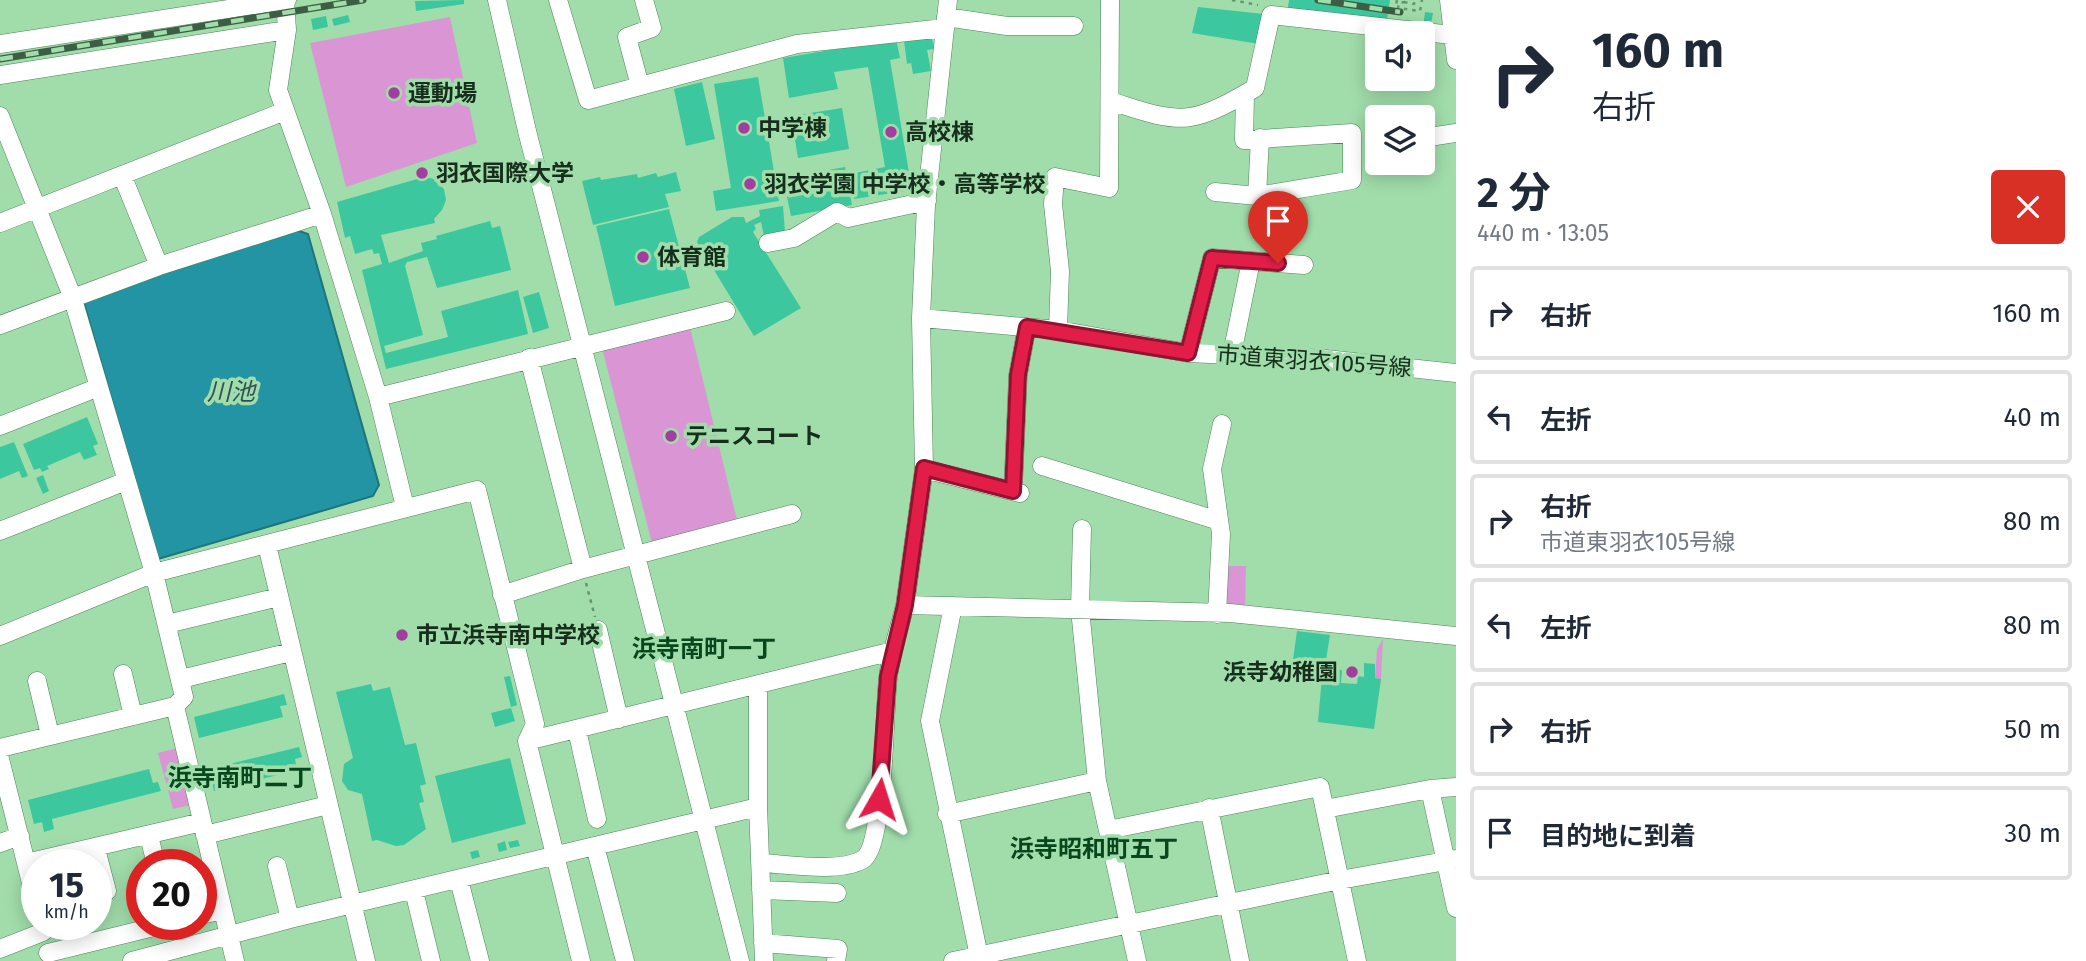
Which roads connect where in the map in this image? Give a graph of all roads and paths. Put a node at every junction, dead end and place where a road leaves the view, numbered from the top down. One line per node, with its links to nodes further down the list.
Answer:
1 (286, 0): 16 (street); 18 (street)
2 (497, 0): 46 (street)
3 (558, 0): 21 (street)
4 (644, 0): 21 (street)
5 (1110, 0): 23 (street)
6 (1232, 0): 12 (path)
7 (1396, 0): 11 (path); 14 (path)
8 (1415, 0): 11 (path)
9 (1422, 0): 11 (path)
10 (1449, 0): 17 (street)
11 (1405, 2)
12 (1272, 8): 17 (street); 22 (street)
13 (946, 15): 15 (street); 21 (street); 32 (street)
14 (1393, 21)
15 (1074, 26)
16 (287, 30): 20 (street); 24 (street)
17 (1452, 35): 19 (street)
18 (0, 44)
19 (1456, 60)
20 (0, 75)
21 (640, 86)
22 (1245, 94): 23 (street); 28 (street)
23 (1110, 101): 45 (street)
24 (285, 111): 29 (street); 34 (street)
25 (1, 120): 33 (street)
26 (1456, 133): 27 (street)
27 (1435, 136)
28 (1259, 138): 31 (street); 31 (street)
29 (122, 175): 33 (street); 39 (street)
30 (1215, 192): 31 (street)
31 (1257, 196)
32 (927, 201): 36 (street); 42 (street)
33 (37, 208): 35 (street); 40 (street)
34 (322, 214): 39 (street); 52 (street)
35 (0, 223)
36 (768, 243)
37 (1251, 261): 38 (street); 47 (street); 48 (street)
38 (1304, 265)
39 (159, 266): 40 (street)
40 (72, 296): 43 (street); 51 (street)
41 (726, 311): 46 (street)
42 (921, 318): 44 (street, 市道東羽衣105号線); 56 (street)
43 (0, 326)
44 (1027, 327): 45 (street, 市道東羽衣105号線); 56 (street)
45 (1058, 330): 47 (street, 市道東羽衣105号線)
46 (583, 345): 49 (street); 64 (street)
47 (1188, 353): 48 (street, 市道東羽衣105号線)
48 (1232, 354): 50 (street, 市道東羽衣105号線)
49 (529, 358): 52 (street); 65 (street)
50 (1456, 373)
51 (99, 387): 54 (street); 57 (street)
52 (378, 397): 58 (street)
53 (1222, 424): 60 (street)
54 (0, 426)
55 (1042, 466): 60 (street)
56 (924, 468): 69 (street)
57 (126, 481): 62 (street); 66 (street)
58 (404, 507): 63 (street); 67 (street)
59 (792, 514): 64 (street)
60 (1219, 521): 72 (street)
61 (1082, 529): 71 (street)
62 (0, 531)
63 (267, 545): 66 (street); 68 (street)
64 (636, 555): 65 (street); 84 (street)
65 (583, 569): 67 (street); 74 (path)
66 (154, 573): 73 (street); 75 (street)
67 (502, 595): 89 (street)
68 (279, 597): 73 (street); 78 (street)
69 (905, 605): 70 (street); 77 (street)
70 (953, 606): 71 (street); 99 (street)
71 (1080, 609): 72 (street); 92 (street)
72 (1217, 614): 76 (street)
73 (167, 624): 80 (street)
74 (598, 630): 86 (street)
75 (0, 636)
76 (1456, 636)
77 (893, 651): 82 (street); 113 (street)
78 (291, 652): 80 (street); 95 (street)
79 (123, 674): 85 (street)
80 (181, 679): 83 (street)
81 (37, 681): 88 (street)
82 (758, 684): 84 (street); 96 (street)
83 (175, 706): 85 (street); 102 (street)
84 (673, 706): 86 (street); 101 (street)
85 (133, 716): 88 (street)
86 (619, 719): 87 (street)
87 (576, 730): 89 (street); 100 (street)
88 (50, 735): 90 (street)
89 (527, 741): 111 (street)
90 (0, 748)
91 (0, 759): 104 (street)
92 (1097, 781): 99 (street); 103 (street)
93 (1456, 788): 94 (street)
94 (1430, 789): 98 (street); 112 (street)
95 (328, 805): 102 (street); 121 (street)
96 (758, 807): 101 (street); 113 (street)
97 (1209, 808): 98 (street); 103 (street); 120 (street)
98 (1325, 809): 116 (street)
99 (947, 814): 133 (street)
100 (597, 819)
101 (702, 820): 107 (street); 141 (street)
102 (204, 829): 105 (street); 123 (street)
103 (1108, 830): 126 (street)
104 (20, 835): 106 (street); 108 (street)
105 (149, 836): 109 (street); 110 (street)
106 (0, 843)
107 (595, 846): 111 (street); 140 (street)
108 (23, 849)
109 (96, 849)
110 (152, 849)
111 (556, 856): 115 (street); 139 (street)
112 (1451, 859): 116 (street); 122 (street)
113 (760, 863): 117 (street)
114 (276, 866): 125 (street)
115 (459, 880): 118 (street); 138 (street)
116 (1340, 880): 120 (street); 146 (street)
117 (761, 890): 119 (street); 131 (street)
118 (414, 891): 121 (street); 137 (street)
119 (838, 893)
120 (1228, 904): 126 (street); 145 (street)
121 (352, 905): 125 (street); 136 (street)
122 (1456, 908)
123 (223, 910): 124 (street); 128 (street)
124 (217, 911)
125 (289, 919): 128 (street)
126 (1129, 923): 133 (street); 144 (street)
127 (126, 935): 132 (street)
128 (229, 936): 134 (street); 135 (street)
129 (21, 938): 130 (street)
130 (0, 949)
131 (764, 952): 142 (street)
132 (49, 957)
133 (980, 958): 143 (street)
134 (133, 961)
135 (235, 961)
136 (366, 961)
137 (431, 961)
138 (480, 961)
139 (581, 961)
140 (625, 961)
141 (740, 961)
142 (836, 961)
143 (953, 961)
144 (1137, 961)
145 (1240, 961)
146 (1357, 961)

